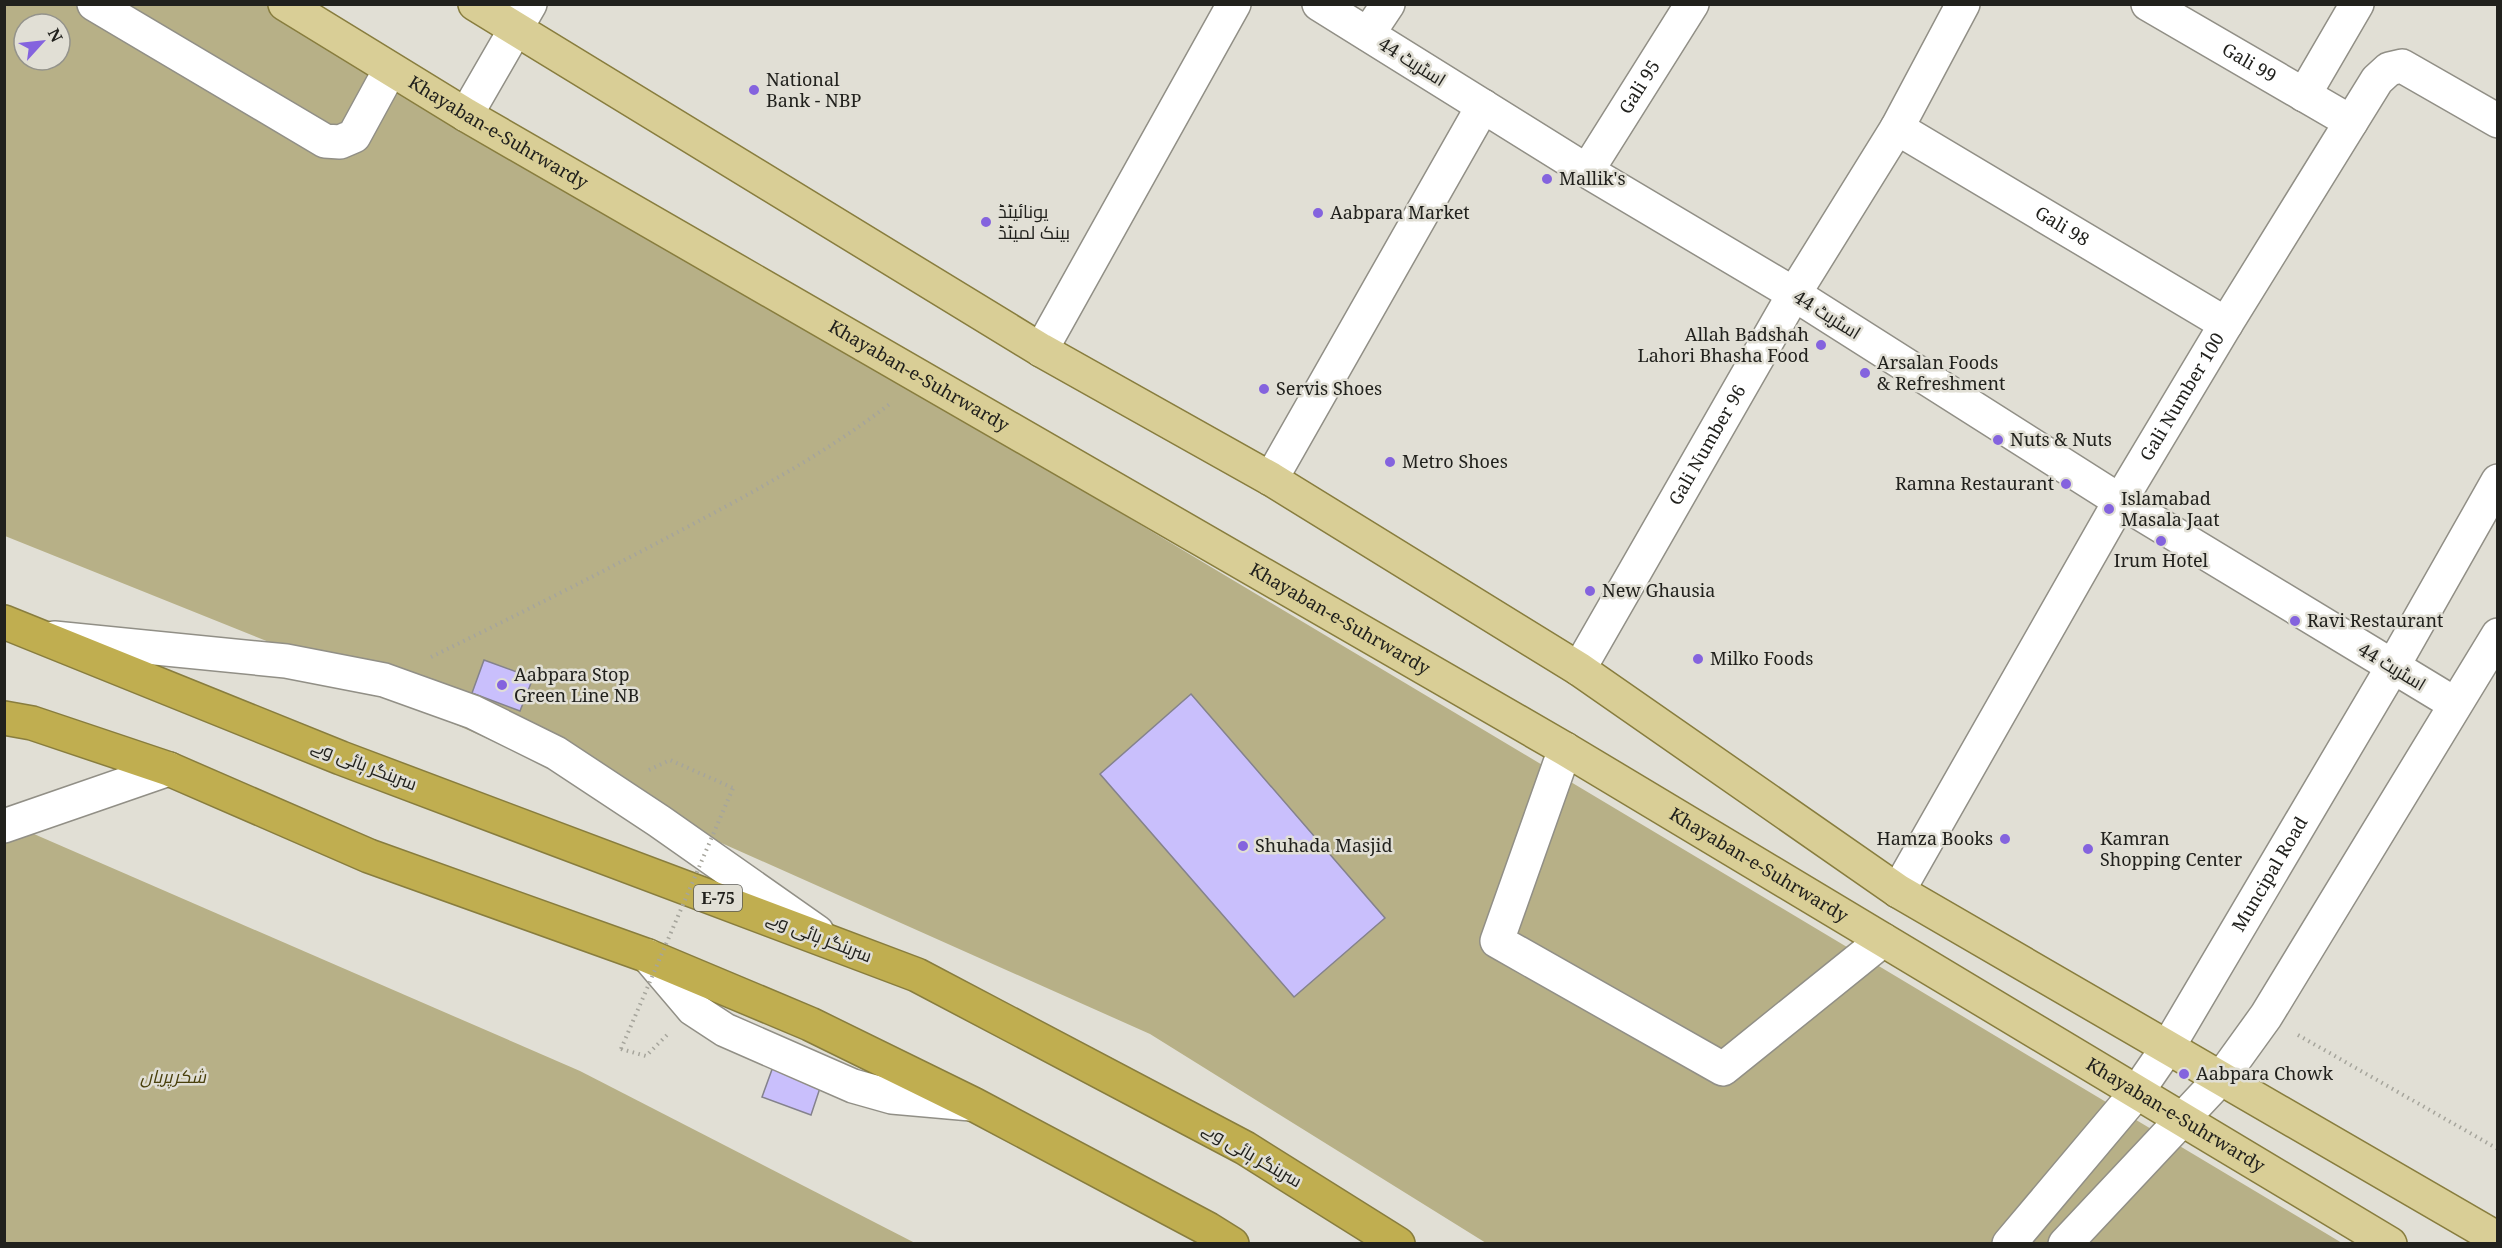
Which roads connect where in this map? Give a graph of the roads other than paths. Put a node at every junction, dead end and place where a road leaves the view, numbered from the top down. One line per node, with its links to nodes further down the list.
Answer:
1 (93, 4): 13 (street)
2 (285, 4): 13 (main road, Khayaban-e-Suhrwardy)
3 (476, 4): 11 (main road)
4 (1234, 4): 23 (street)
5 (1319, 4): 12 (street, اسٹریٹ 44)
6 (1388, 4): 12 (street)
7 (1692, 4): 20 (street, Gali 95)
8 (1963, 4): 19 (street, Gali Number 96)
9 (2148, 4): 14 (street, Gali 99)
10 (2357, 4): 14 (street)
11 (522, 16): 16 (street); 23 (main road)
12 (1368, 34): 15 (street, اسٹریٹ 44)
13 (390, 70): 16 (main road, Khayaban-e-Suhrwardy)
14 (2304, 95): 18 (street, Gali 99)
15 (1483, 106): 20 (street, اسٹریٹ 44); 24 (street)
16 (466, 115): 34 (main road, Khayaban-e-Suhrwardy)
17 (2498, 121): 18 (street, Gali Number 100)
18 (2351, 122): 22 (street, Gali Number 100)
19 (1897, 128): 21 (street, Gali Number 96); 22 (street, Gali 98)
20 (1587, 171): 21 (street, اسٹریٹ 44)
21 (1794, 294): 26 (street, اسٹریٹ 44); 31 (street, Gali Number 96)
22 (2226, 324): 26 (street, Gali Number 100)
23 (1041, 350): 24 (main road)
24 (1271, 479): 31 (main road)
25 (2498, 481): 30 (street, Muncipal Road)
26 (2120, 501): 30 (street, اسٹریٹ 44); 37 (street, Gali Number 100)
27 (4, 622): 29 (highway, سرینگر ہائی وے / E-75)
28 (2498, 635): 32 (street)
29 (47, 637): 38 (highway, سرینگر ہائی وے / E-75); 38 (street)
30 (2392, 668): 32 (street, اسٹریٹ 44); 41 (street, Muncipal Road)
31 (1579, 669): 37 (main road)
32 (2455, 704): 42 (street)
33 (4, 718): 35 (highway)
34 (1565, 749): 39 (main road, Khayaban-e-Suhrwardy); 39 (street)
35 (169, 769): 36 (street); 40 (highway)
36 (4, 826)
37 (1898, 891): 41 (main road)
38 (829, 940): 48 (highway, سرینگر ہائی وے / E-75)
39 (1883, 940): 43 (main road, Khayaban-e-Suhrwardy)
40 (648, 956): 44 (highway); 44 (street)
41 (2168, 1047): 42 (main road); 43 (street, Muncipal Road)
42 (2222, 1077): 45 (street); 47 (main road)
43 (2137, 1092): 45 (main road, Khayaban-e-Suhrwardy); 49 (street, Muncipal Road)
44 (973, 1104): 46 (highway)
45 (2181, 1119): 50 (street); 51 (main road, Khayaban-e-Suhrwardy)
46 (1213, 1239)
47 (2498, 1239)
48 (1398, 1244)
49 (2009, 1244)
50 (2065, 1244)
51 (2390, 1244)

